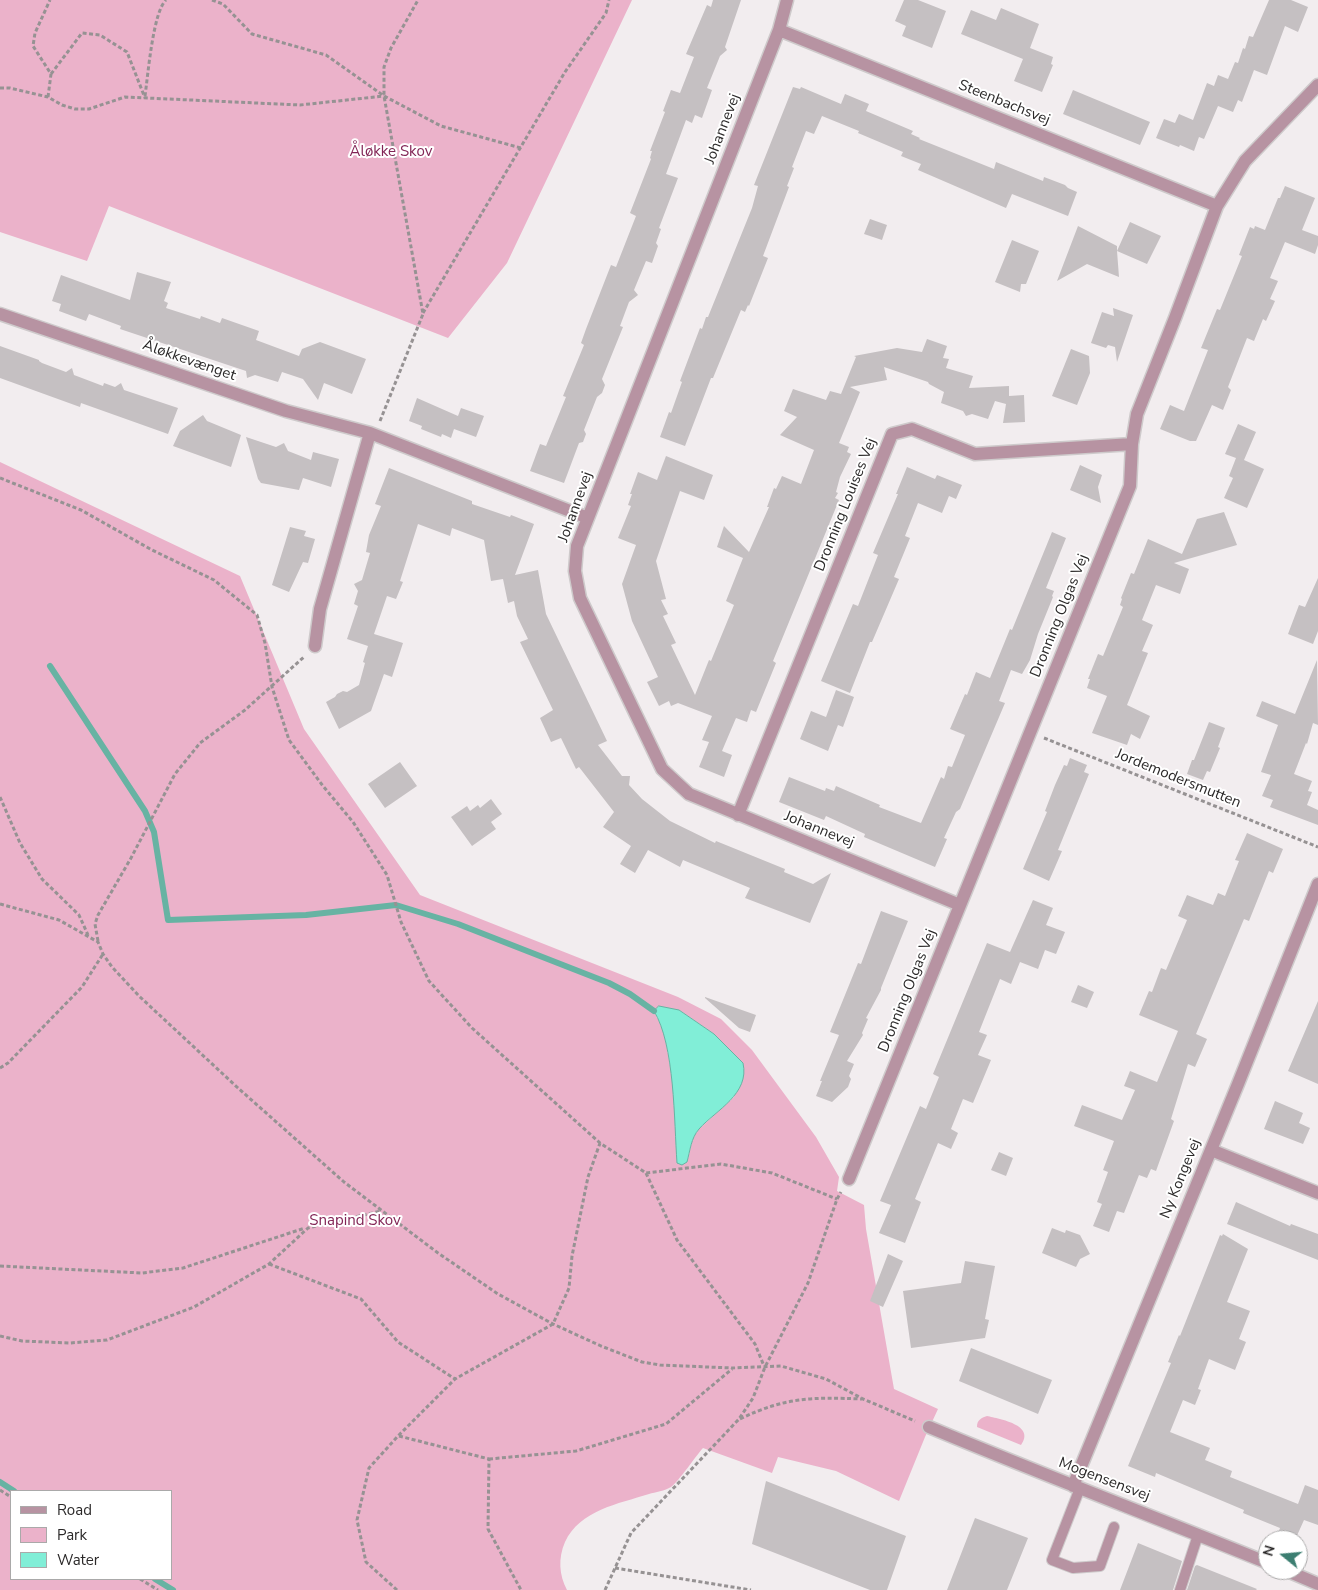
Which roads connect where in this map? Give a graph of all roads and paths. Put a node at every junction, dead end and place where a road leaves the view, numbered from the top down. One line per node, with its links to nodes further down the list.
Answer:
1 (50, 0): 8 (path)
2 (166, 0): 13 (path)
3 (212, 0): 11 (path)
4 (418, 0): 11 (path)
5 (609, 0): 14 (path)
6 (787, 0): 7 (street, Johannevej)
7 (779, 30): 15 (street, Steenbachsvej); 21 (street, Johannevej)
8 (51, 74): 12 (path); 13 (path)
9 (1318, 85): 15 (street, Dronning Olgas Vej)
10 (0, 88): 12 (path)
11 (384, 96): 13 (path); 14 (path); 17 (path)
12 (48, 97): 13 (path)
13 (145, 98)
14 (521, 148): 17 (path)
15 (1218, 206): 19 (street, Dronning Olgas Vej)
16 (0, 314): 18 (street, Åløkkevænget)
17 (423, 314): 18 (path)
18 (370, 433): 21 (street, Åløkkevænget); 22 (street)
19 (1132, 444): 24 (street, Dronning Olgas Vej); 26 (street, Dronning Louises Vej)
20 (0, 478): 23 (path)
21 (588, 518): 26 (street, Johannevej)
22 (315, 646): 23 (path)
23 (272, 686): 32 (path); 35 (path)
24 (1030, 732): 27 (path, Jordemodersmutten); 30 (street, Dronning Olgas Vej)
25 (0, 797): 31 (path)
26 (738, 815): 30 (street, Johannevej)
27 (1318, 847)
28 (1318, 884): 36 (street, Ny Kongevej)
29 (0, 904): 31 (path)
30 (960, 905): 38 (street, Dronning Olgas Vej)
31 (88, 935): 32 (path)
32 (98, 942): 33 (path)
33 (103, 954): 34 (path); 41 (path)
34 (0, 1068)
35 (600, 1143): 37 (path); 45 (path)
36 (1211, 1150): 39 (street); 55 (street, Ny Kongevej)
37 (646, 1173): 40 (path); 47 (path)
38 (849, 1179): 40 (path)
39 (1318, 1193)
40 (837, 1199): 47 (path)
41 (382, 1211): 42 (path); 45 (path)
42 (308, 1228): 43 (path); 44 (path)
43 (269, 1264): 46 (path); 49 (path)
44 (0, 1266)
45 (553, 1324): 48 (path); 49 (path)
46 (0, 1336)
47 (765, 1367): 48 (path); 50 (path); 51 (path)
48 (732, 1368): 54 (path)
49 (455, 1379): 53 (path)
50 (863, 1399): 51 (path); 52 (path)
51 (739, 1419): 59 (path)
52 (929, 1427): 55 (street, Mogensensvej)
53 (398, 1436): 54 (path); 62 (path)
54 (489, 1459): 63 (path)
55 (1076, 1487): 56 (lane); 57 (street, Mogensensvej)
56 (1114, 1527)
57 (1198, 1534): 58 (street, Mogensensvej); 66 (lane)
58 (1258, 1559)
59 (615, 1568): 64 (path); 65 (path)
60 (142, 1580): 61 (path)
61 (158, 1590)
62 (396, 1590)
63 (521, 1590)
64 (605, 1590)
65 (751, 1590)
66 (1180, 1590)

